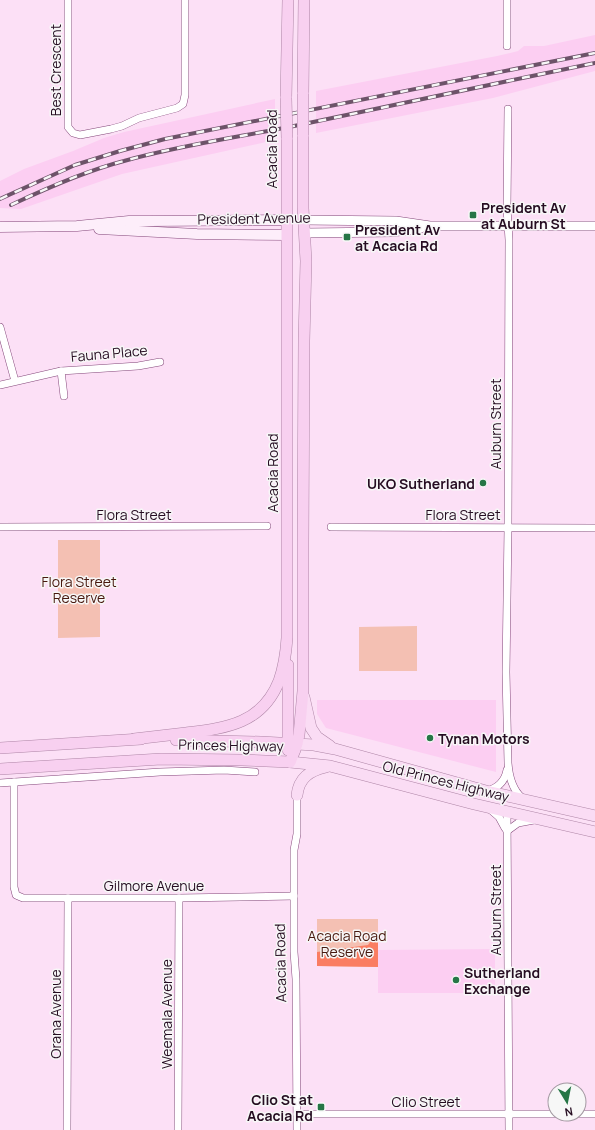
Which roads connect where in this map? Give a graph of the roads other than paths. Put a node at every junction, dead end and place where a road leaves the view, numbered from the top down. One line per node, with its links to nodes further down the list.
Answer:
1 (68, 0): 2 (street, Best Crescent)
2 (185, 0)
3 (288, 0): 8 (highway, Acacia Road, bridge)
4 (304, 0): 9 (highway, bridge)
5 (507, 0): 6 (street)
6 (507, 46)
7 (508, 109): 14 (street, Auburn Street)
8 (287, 220): 9 (highway, President Avenue); 10 (main road, President Avenue); 16 (highway, Acacia Road)
9 (304, 220): 11 (street, President Avenue); 15 (highway)
10 (77, 226): 13 (main road, President Avenue); 16 (main road, President Avenue)
11 (430, 226): 14 (street, President Avenue); 15 (street, President Avenue)
12 (595, 226): 14 (street, President Avenue)
13 (0, 227)
14 (508, 227): 26 (street, Auburn Street)
15 (305, 233): 16 (highway, President Avenue); 29 (highway)
16 (287, 235): 28 (highway, Acacia Road)
17 (0, 327): 20 (street)
18 (160, 362): 19 (street, Fauna Place)
19 (61, 370): 20 (street, Fauna Place); 22 (street, Fauna Place)
20 (15, 381): 21 (street, Fauna Place)
21 (0, 385)
22 (64, 396)
23 (267, 526): 24 (street, Flora Street)
24 (0, 527)
25 (331, 527): 26 (street, Flora Street)
26 (508, 528): 27 (street, Flora Street); 35 (street, Auburn Street)
27 (595, 528)
28 (287, 638): 30 (highway, Acacia Road); 31 (highway)
29 (303, 691): 31 (highway); 33 (main road)
30 (134, 739): 31 (highway, Princes Highway); 32 (highway, Princes Highway)
31 (292, 743): 33 (main road, Old Princes Highway); 34 (highway)
32 (0, 748)
33 (335, 749): 41 (main road, Old Princes Highway)
34 (290, 762): 36 (main road, Old Princes Highway); 37 (highway, Princes Highway)
35 (508, 764): 42 (street, Auburn Street); 44 (street, Auburn Street)
36 (330, 766): 43 (main road); 45 (main road, Old Princes Highway)
37 (0, 769)
38 (254, 772): 39 (street, Princes Highway)
39 (14, 782): 40 (street, Princes Highway); 52 (street, Gilmore Avenue)
40 (0, 783)
41 (474, 787): 42 (main road, Old Princes Highway); 46 (main road)
42 (486, 791): 44 (main road, Old Princes Highway)
43 (298, 795): 51 (street, Acacia Road)
44 (524, 799): 47 (main road, Old Princes Highway)
45 (483, 806): 46 (main road, Old Princes Highway); 49 (street, Auburn Street)
46 (507, 812): 48 (main road, Old Princes Highway); 49 (street, Auburn Street)
47 (595, 816)
48 (539, 819): 49 (street); 50 (main road, Old Princes Highway)
49 (507, 832): 55 (street, Auburn Street)
50 (595, 832)
51 (294, 896): 53 (street, Gilmore Avenue); 54 (street, Acacia Road)
52 (68, 898): 53 (street, Gilmore Avenue); 57 (street, Orana Avenue)
53 (179, 898): 58 (street, Weemala Avenue)
54 (297, 1114): 55 (street, Clio Street); 59 (street, Acacia Road)
55 (508, 1114): 56 (street, Clio Street); 60 (street, Auburn Street)
56 (547, 1114)
57 (67, 1130)
58 (178, 1130)
59 (297, 1130)
60 (509, 1130)

